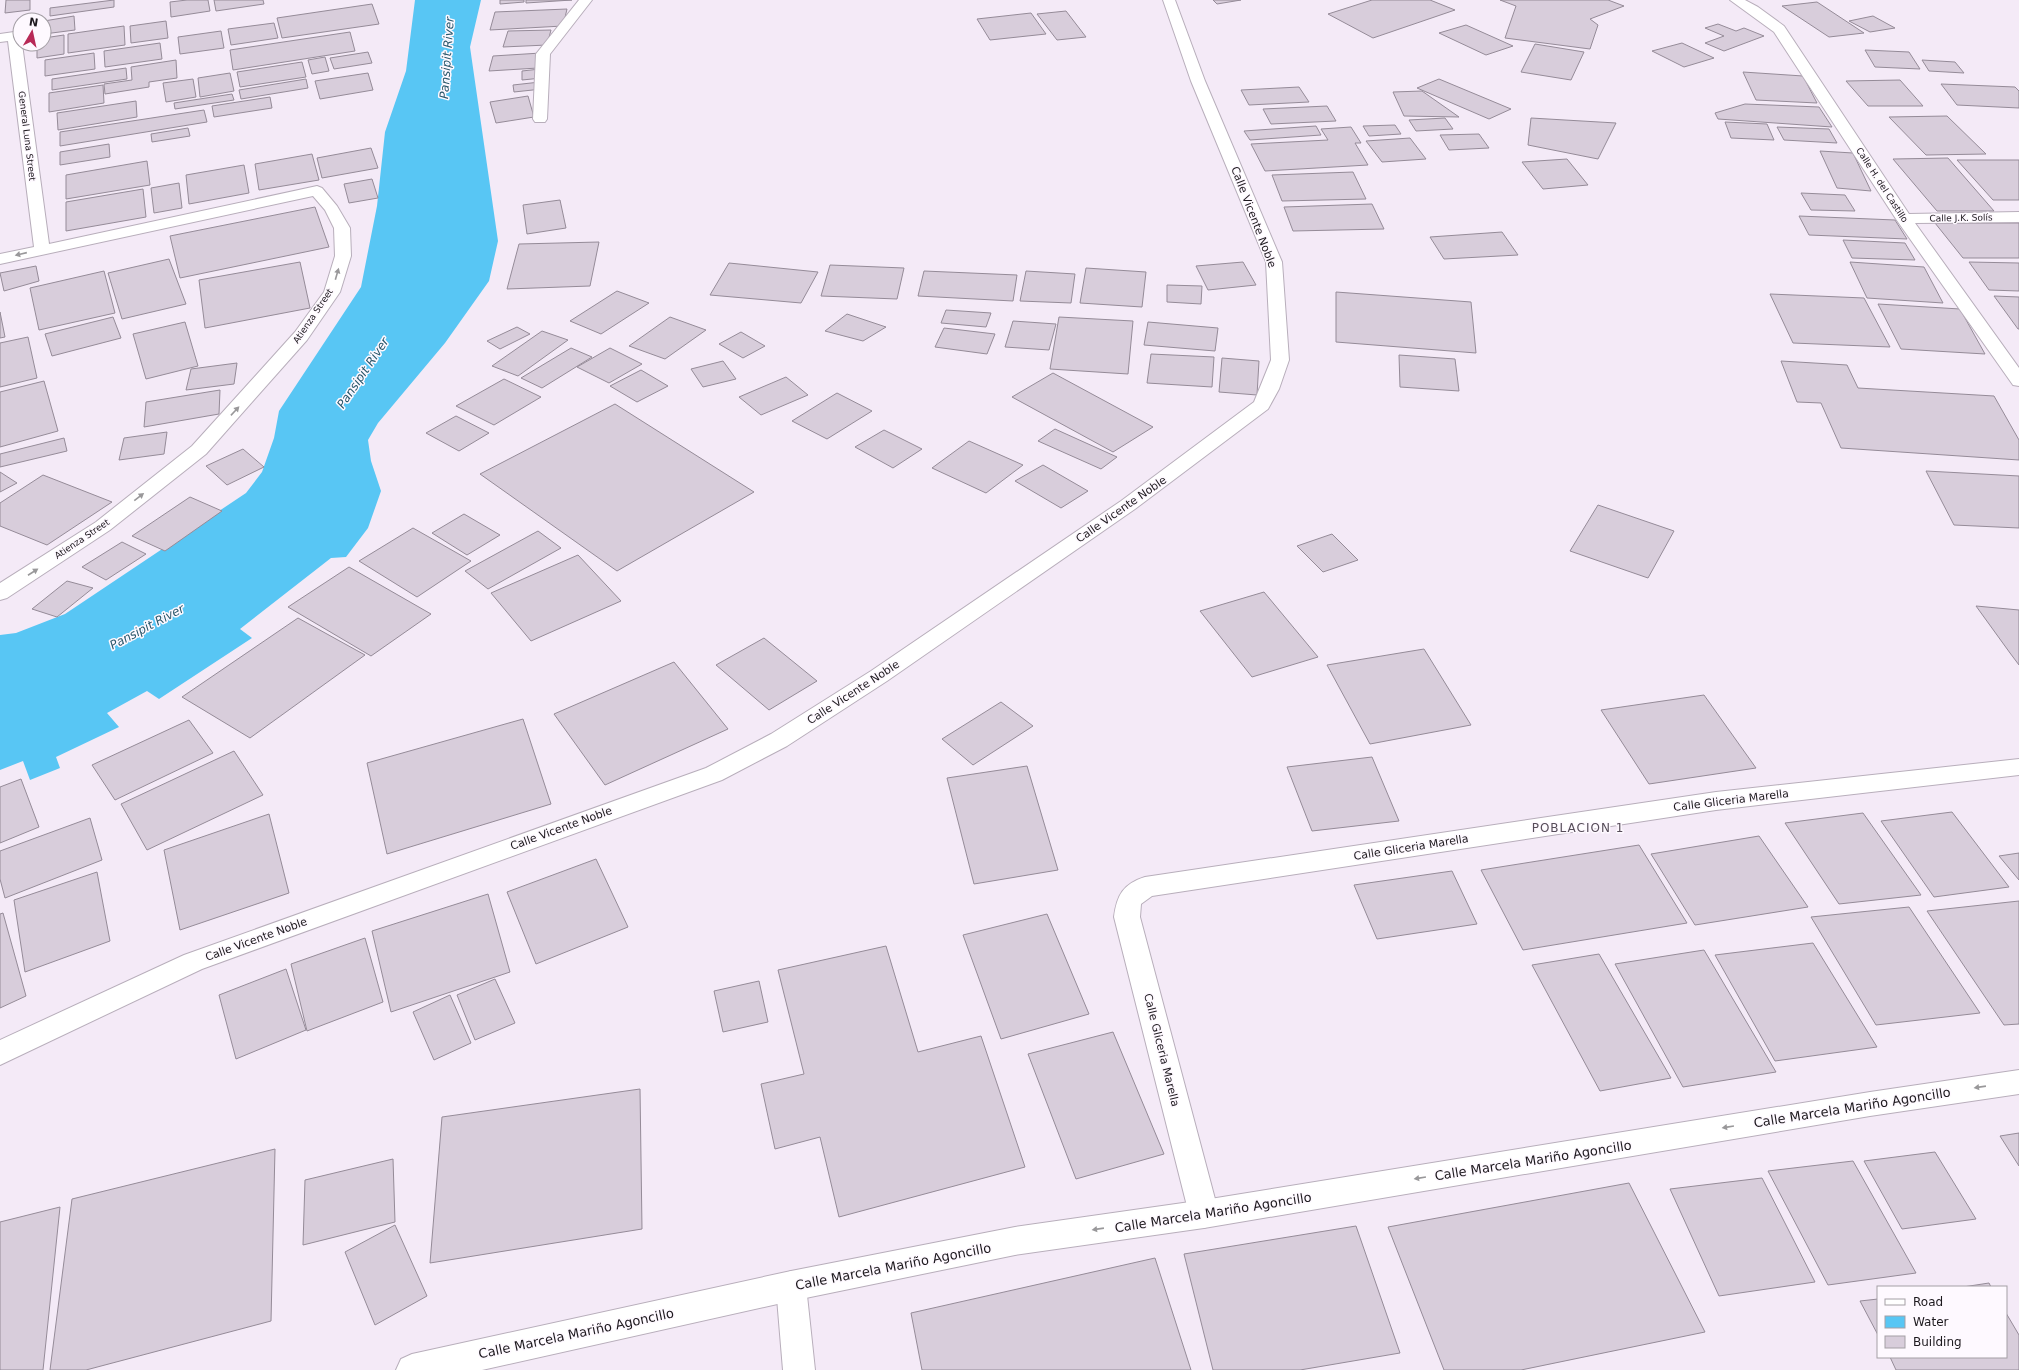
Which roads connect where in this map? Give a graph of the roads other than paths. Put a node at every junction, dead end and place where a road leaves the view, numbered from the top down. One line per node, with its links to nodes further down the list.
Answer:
1 (586, 0): 5 (street)
2 (1169, 0): 13 (street, Calle Vicente Noble)
3 (1736, 0): 7 (street, Calle H. del Castillo)
4 (0, 38): 8 (street, General Luna Street)
5 (540, 118)
6 (2019, 217): 7 (street, Calle J.K. Solís)
7 (1904, 219): 10 (street, Calle H. del Castillo)
8 (42, 250): 9 (street, one-way to 9); 11 (street, Atienza Street, one-way to 8)
9 (0, 259)
10 (2019, 381)
11 (0, 593)
12 (2019, 767): 15 (street, Calle Gliceria Marella)
13 (0, 1053)
14 (2019, 1082): 15 (street, Calle Marcela Mariño Agoncillo, one-way to 15)
15 (1204, 1214): 16 (street, Calle Marcela Mariño Agoncillo, one-way to 16)
16 (791, 1286): 17 (street, Calle Marcela Mariño Agoncillo); 18 (street)
17 (412, 1370)
18 (798, 1370)

